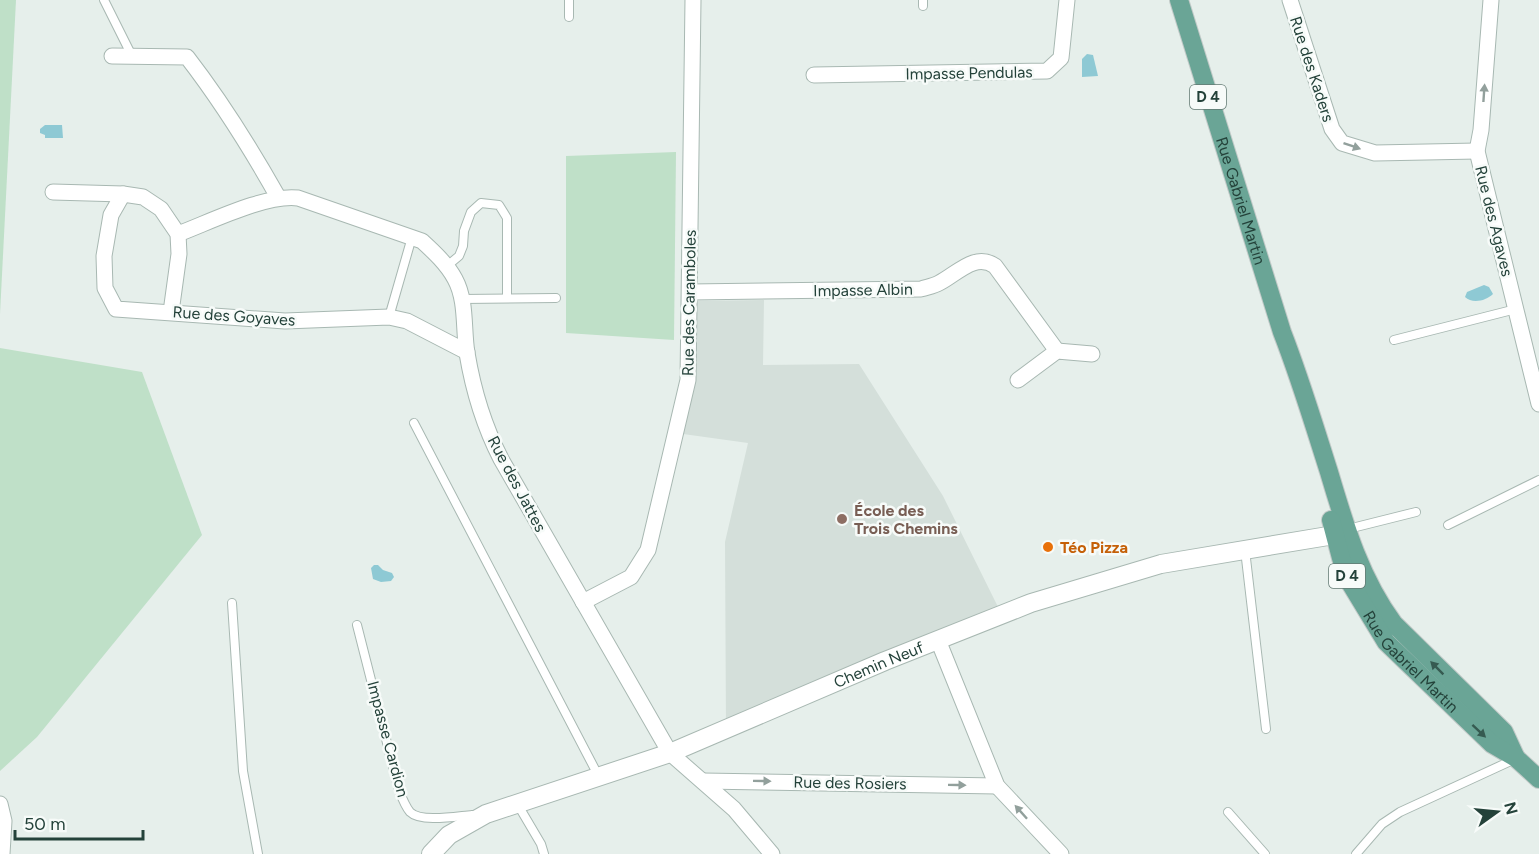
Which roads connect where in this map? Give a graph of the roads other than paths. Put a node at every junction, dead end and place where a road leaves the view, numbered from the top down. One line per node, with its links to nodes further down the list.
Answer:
1 (104, 0): 10 (lane)
2 (569, 0): 8 (lane)
3 (693, 0): 19 (street, Rue des Caramboles)
4 (1067, 0): 11 (street, Impasse Pendulas)
5 (1179, 0): 36 (main road, Rue Gabriel Martin / D 4)
6 (1290, 0): 12 (street, Rue des Kaders, one-way to 12)
7 (1491, 0): 12 (street, Rue des Agaves, one-way to 7)
8 (569, 17)
9 (112, 56): 10 (street)
10 (132, 56): 15 (street)
11 (814, 75)
12 (1477, 151): 23 (street, Rue des Agaves)
13 (53, 192): 14 (street)
14 (123, 194): 16 (street); 24 (street, Rue des Goyaves)
15 (278, 197): 16 (street, Rue des Jattes); 17 (street, Rue des Jattes)
16 (178, 234): 24 (street)
17 (412, 237): 18 (street, Rue des Jattes); 25 (lane)
18 (447, 266): 20 (lane); 22 (street, Rue des Jattes)
19 (690, 292): 27 (street, Impasse Albin); 38 (street, Rue des Caramboles)
20 (507, 298): 21 (lane); 22 (lane)
21 (556, 298)
22 (462, 299): 28 (street, Rue des Jattes)
23 (1516, 309): 26 (lane); 31 (street, Rue des Agaves)
24 (171, 312): 25 (street, Rue des Goyaves)
25 (389, 317): 28 (street, Rue des Goyaves)
26 (1394, 340)
27 (1057, 351): 29 (street); 30 (street)
28 (467, 352): 38 (street, Rue des Jattes)
29 (1092, 354)
30 (1018, 381)
31 (1539, 404)
32 (414, 423): 45 (lane)
33 (1539, 480): 35 (lane)
34 (1416, 512): 36 (lane)
35 (1448, 525)
36 (1340, 531): 37 (street, Chemin Neuf); 44 (main road, Rue Gabriel Martin / D 4)
37 (1245, 549): 41 (street, Chemin Neuf); 42 (lane)
38 (583, 602): 43 (street, Rue des Jattes)
39 (232, 603): 54 (lane)
40 (357, 625): 52 (lane, Impasse Cardion)
41 (938, 640): 43 (street, Chemin Neuf); 48 (street)
42 (1266, 729)
43 (670, 753): 45 (street, Chemin Neuf); 47 (street)
44 (1516, 758): 46 (main road, Rue Gabriel Martin / D 4); 60 (lane)
45 (600, 778): 50 (street, Chemin Neuf)
46 (1539, 779)
47 (703, 781): 48 (street, Rue des Rosiers, one-way to 48); 57 (street)
48 (997, 786): 58 (street, one-way to 48)
49 (0, 804): 53 (street)
50 (518, 805): 52 (street, Chemin Neuf); 56 (lane)
51 (1228, 812): 59 (lane)
52 (486, 814): 55 (street, Chemin Neuf)
53 (2, 854)
54 (258, 854)
55 (431, 854)
56 (544, 854)
57 (772, 854)
58 (1061, 854)
59 (1265, 854)
60 (1356, 854)

